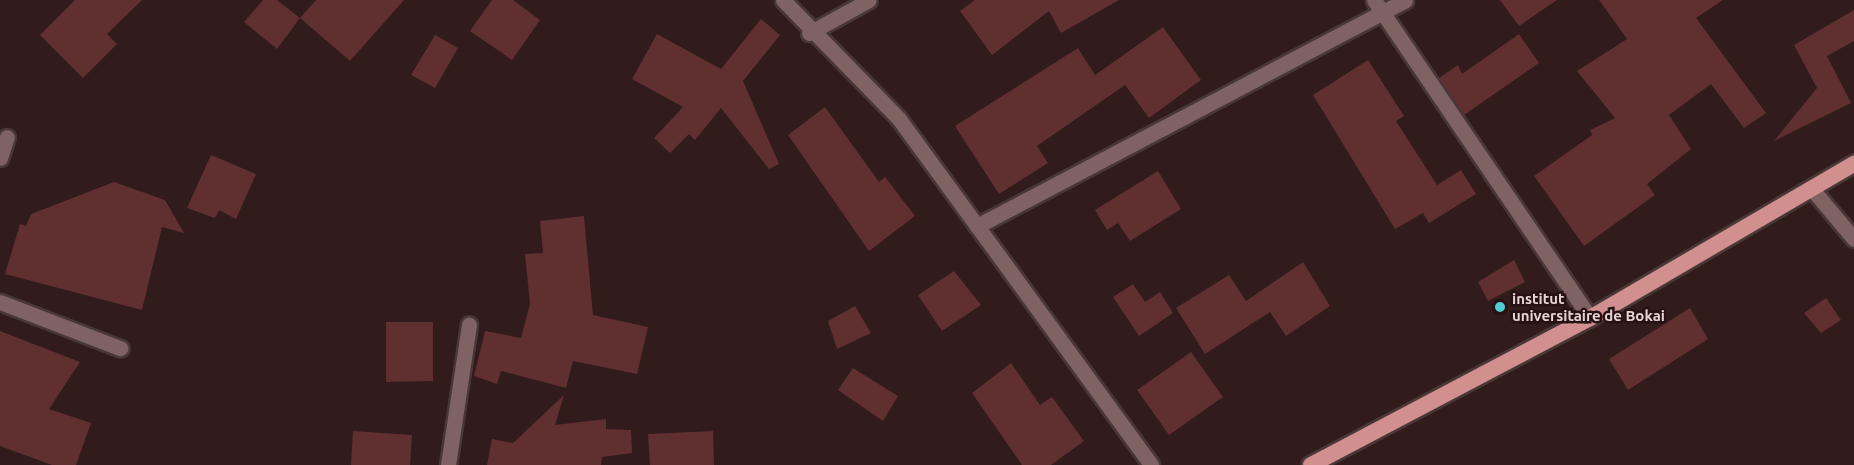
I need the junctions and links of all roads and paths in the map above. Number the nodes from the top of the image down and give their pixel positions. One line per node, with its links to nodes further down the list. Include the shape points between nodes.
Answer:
1 (783, 0): 6 (street)
2 (869, 0): 6 (street)
3 (1374, 0): 5 (street)
4 (1405, 0): 5 (street)
5 (1383, 13): 11 (street); 14 (street)
6 (809, 33): 11 (street, via 899,119)
7 (7, 137): 8 (street)
8 (0, 158)
9 (1854, 165): 10 (highway)
10 (1812, 189): 12 (street); 14 (highway)
11 (977, 226): 18 (street)
12 (1854, 239)
13 (0, 302): 16 (street)
14 (1590, 318): 19 (highway)
15 (469, 325): 17 (street)
16 (120, 348)
17 (448, 465)
18 (1151, 465)
19 (1311, 465)

